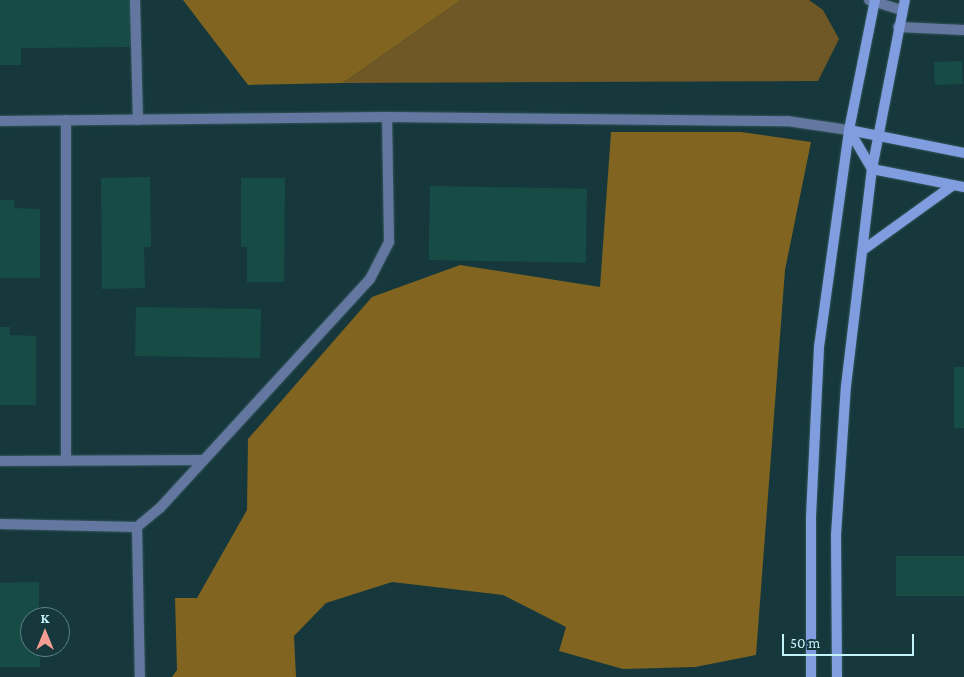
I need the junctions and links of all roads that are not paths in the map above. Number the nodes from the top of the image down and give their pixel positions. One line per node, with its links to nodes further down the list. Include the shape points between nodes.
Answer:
1 (135, 0): 9 (street)
2 (906, 0): 4 (street)
3 (873, 1): 4 (street); 11 (street)
4 (901, 10): 5 (street)
5 (898, 27): 6 (street); 12 (street)
6 (964, 30)
7 (387, 117): 9 (street); 11 (street, via 787,121); 19 (street, via 389,242 370,279)
8 (66, 120): 9 (street); 10 (street); 18 (street)
9 (138, 120)
10 (0, 121)
11 (849, 130): 12 (street); 14 (street); 24 (street, via 819,347 811,517)
12 (878, 134): 13 (street); 14 (street)
13 (964, 153)
14 (872, 169): 15 (street); 17 (street)
15 (952, 185): 16 (street); 17 (street)
16 (964, 187)
17 (863, 250): 25 (street, via 840,458)
18 (66, 460): 19 (street); 20 (street)
19 (202, 460): 22 (street)
20 (0, 461)
21 (0, 524): 22 (street)
22 (137, 527): 23 (street)
23 (140, 677)
24 (811, 677)
25 (837, 677)

